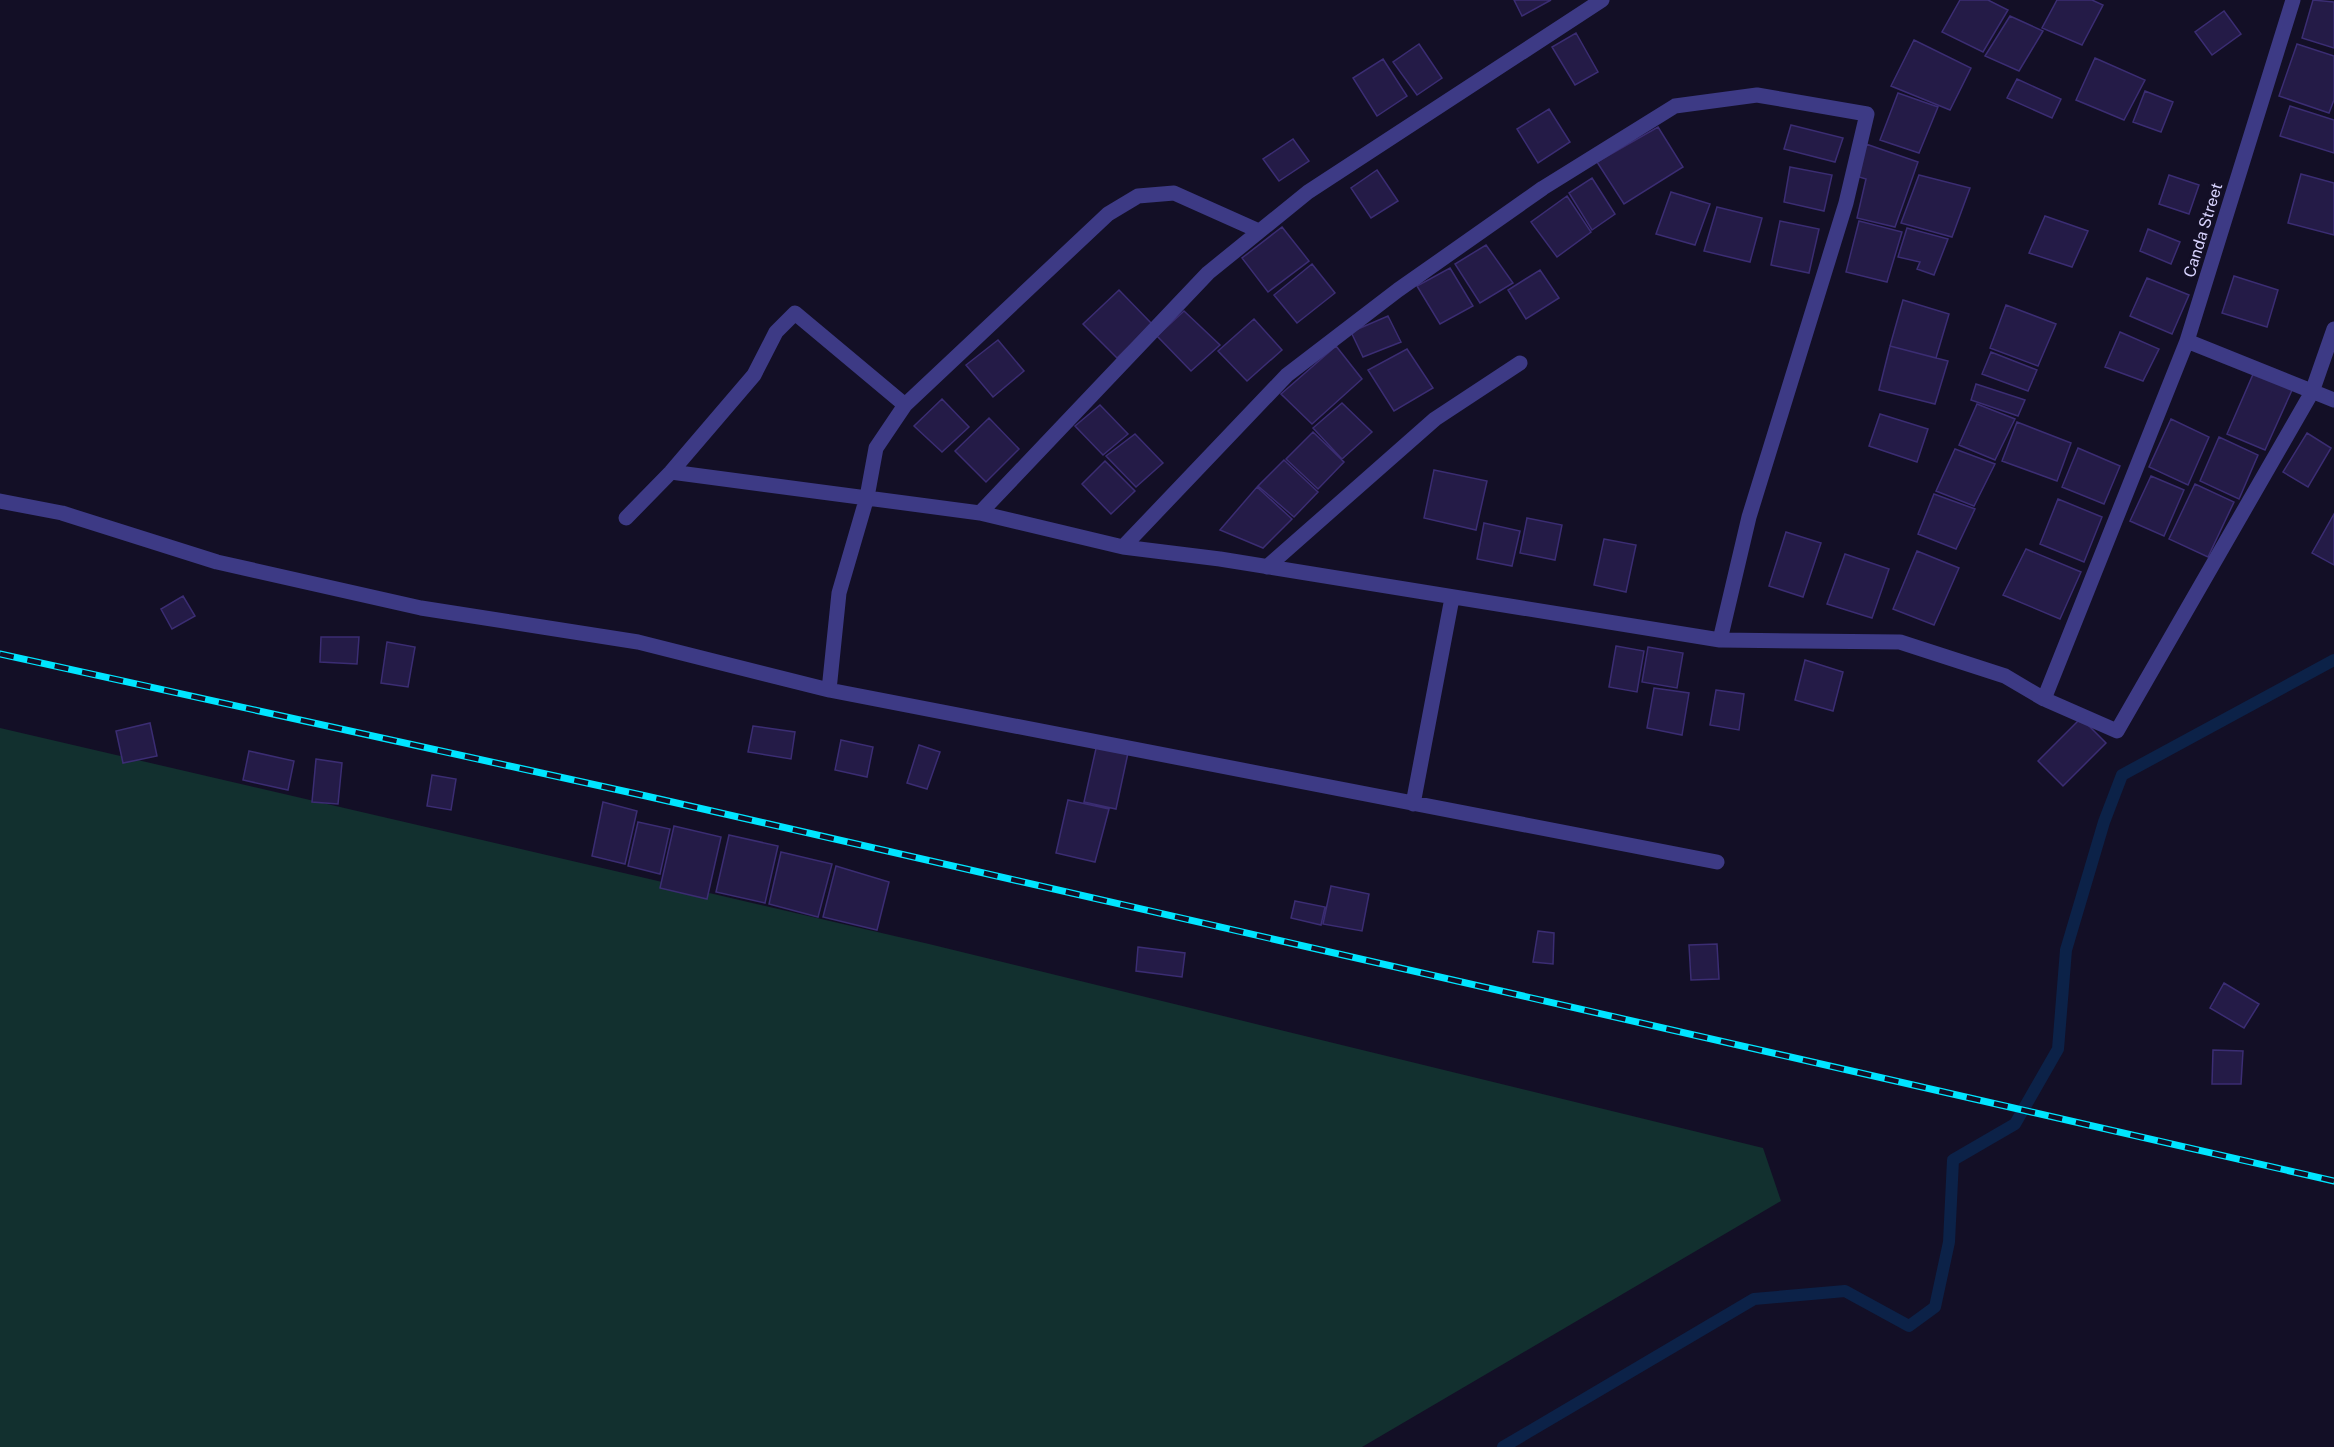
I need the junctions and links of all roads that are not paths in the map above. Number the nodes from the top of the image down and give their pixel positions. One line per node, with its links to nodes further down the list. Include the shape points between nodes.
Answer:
1 (1602, 0): 3 (street, via 1308,192)
2 (2293, 0): 5 (street, Canda Street)
3 (1259, 231): 9 (street, via 1174,193 1138,196 1108,214); 13 (street, via 1208,273)
4 (2334, 329): 7 (street)
5 (2187, 340): 7 (street); 20 (street, Canda Street)
6 (1520, 363): 16 (street, via 1435,419)
7 (2312, 392): 8 (street); 20 (street, via 2117,731)
8 (2334, 400)
9 (905, 405): 10 (street, via 795,313 776,332 754,375); 11 (street, via 876,448)
10 (671, 471): 11 (street); 14 (street)
11 (867, 497): 13 (street); 19 (street, via 838,593)
12 (0, 501): 19 (street, via 62,513 217,562 421,608 638,642)
13 (980, 513): 15 (street)
14 (626, 518)
15 (1123, 548): 16 (street); 18 (street, via 1287,375 1524,201 1675,106 1757,95 1867,114 1846,203 1749,517)
16 (1267, 567): 17 (street)
17 (1452, 598): 18 (street); 21 (street)
18 (1720, 640): 20 (street, via 1900,642 2005,676)
19 (829, 690): 21 (street)
20 (2044, 699)
21 (1413, 804): 22 (street)
22 (1717, 862)

